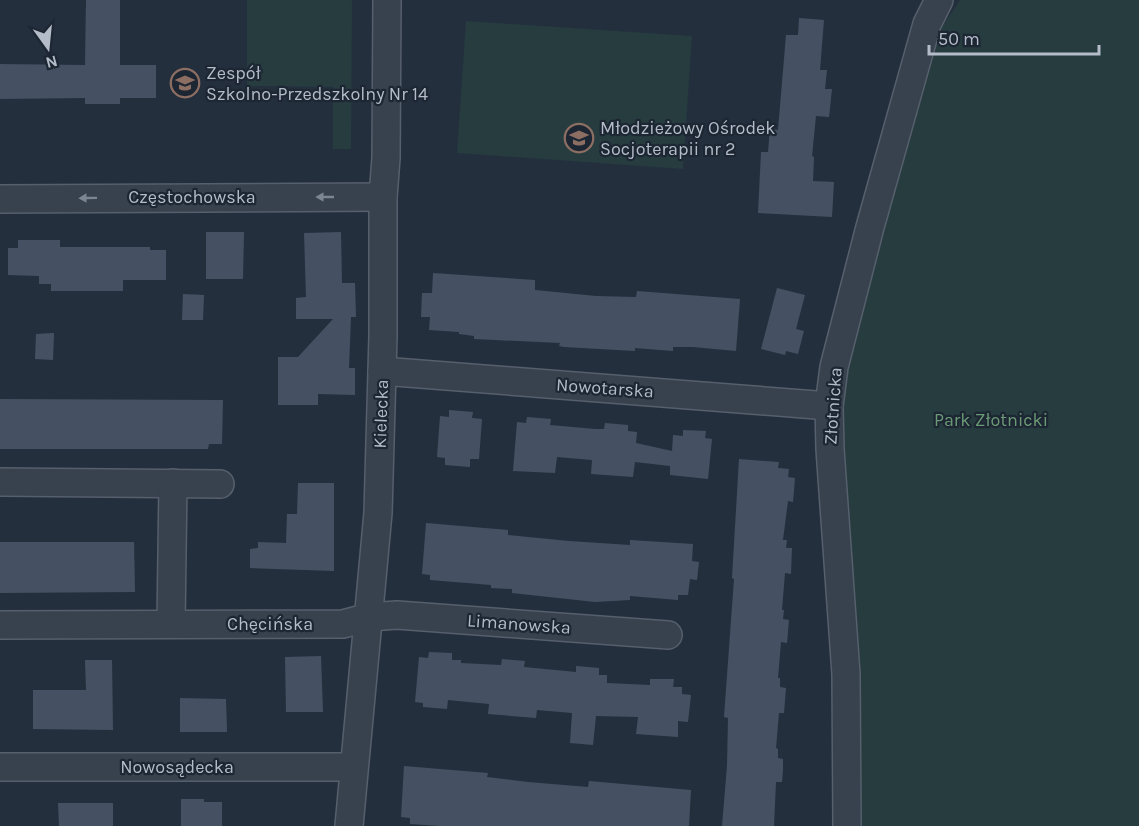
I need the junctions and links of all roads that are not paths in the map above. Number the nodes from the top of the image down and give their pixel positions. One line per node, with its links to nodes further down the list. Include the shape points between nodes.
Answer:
1 (387, 0): 3 (street, Kielecka)
2 (939, 0): 6 (street, Złotnicka, via 927,24 870,228 834,367)
3 (383, 197): 4 (street, Częstochowska, one-way to 4); 5 (street, Kielecka)
4 (0, 199)
5 (382, 371): 6 (street, Nowotarska); 10 (street, Kielecka)
6 (829, 406): 17 (street, Złotnicka, via 846,674)
7 (0, 482): 8 (street)
8 (173, 483): 9 (street); 11 (street)
9 (220, 484)
10 (369, 618): 11 (street, Chęcińska, via 343,624); 13 (street, Limanowska, via 397,615); 15 (street, Kielecka)
11 (171, 624): 12 (street, Chęcińska)
12 (0, 625)
13 (668, 635)
14 (0, 767): 15 (street, Nowosądecka)
15 (354, 767): 16 (street, Kielecka)
16 (349, 826)
17 (847, 826)

